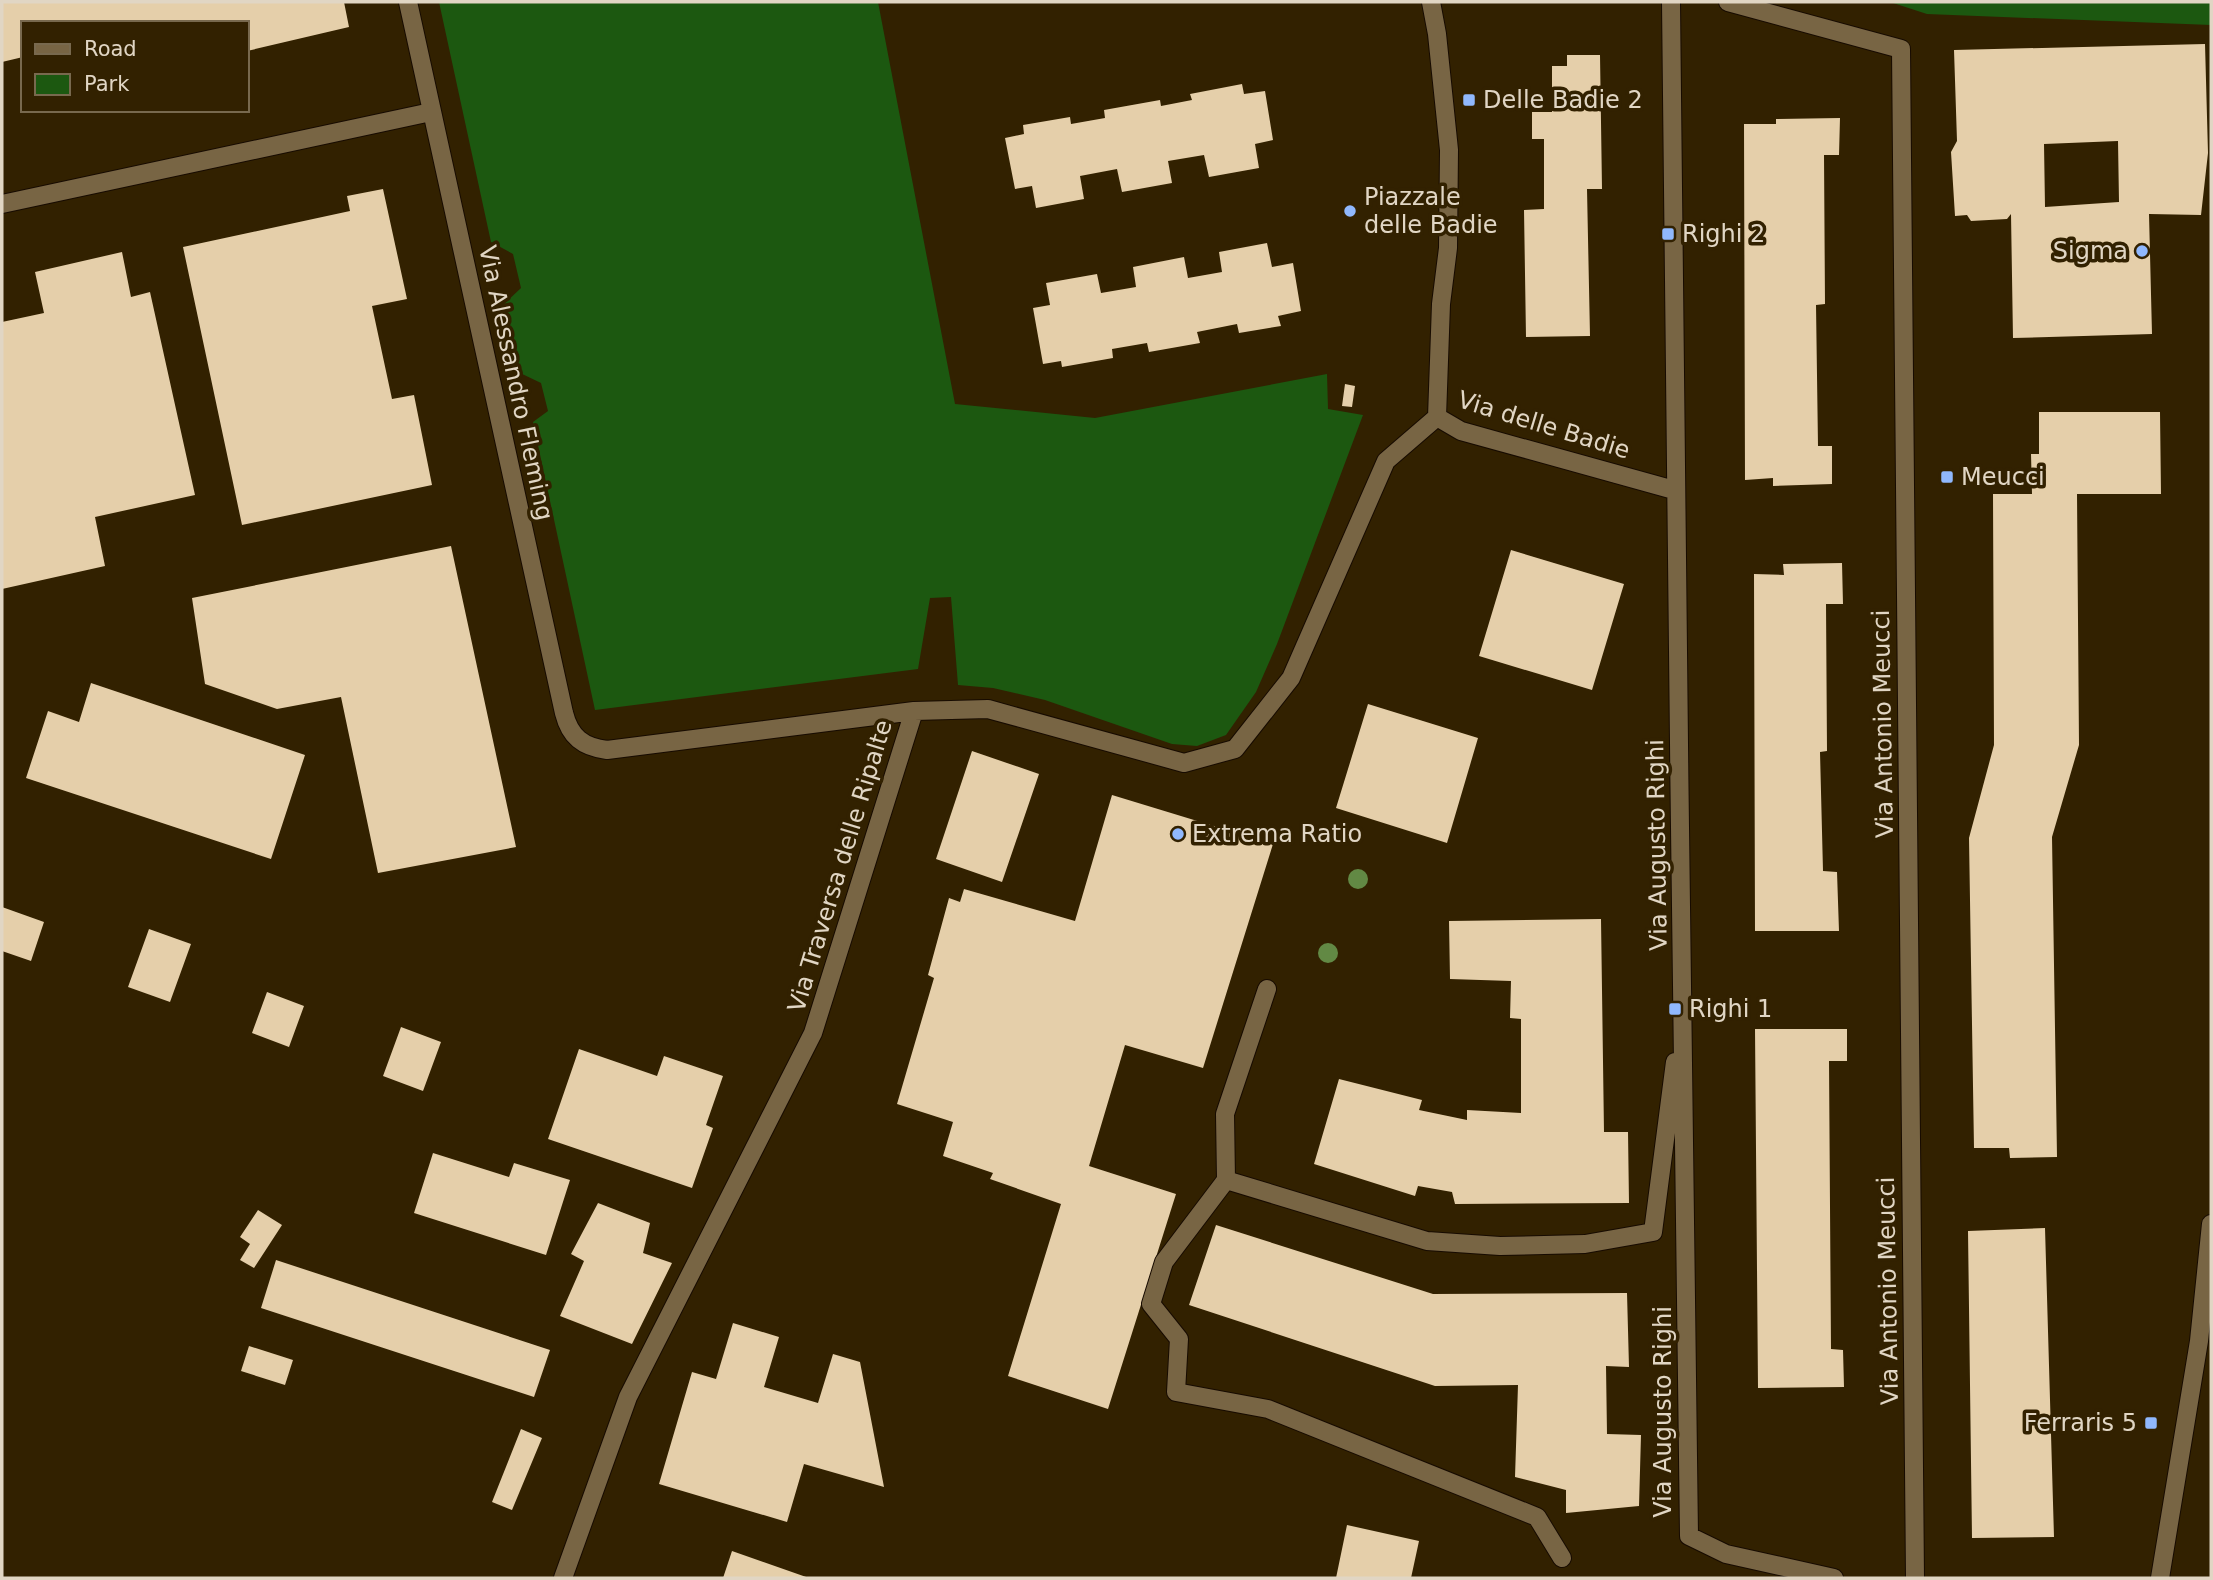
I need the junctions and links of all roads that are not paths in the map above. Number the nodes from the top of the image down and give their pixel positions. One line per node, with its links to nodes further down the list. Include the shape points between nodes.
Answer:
1 (408, 2): 5 (street, Via Alessandro Fleming)
2 (1431, 2): 7 (street, Via delle Badie, via 1449,150)
3 (1671, 2): 8 (street, Via Augusto Righi)
4 (1728, 2): 17 (street, Via Antonio Meucci, via 1901,49)
5 (431, 112): 6 (street); 9 (street, Via Alessandro Fleming, via 567,727 575,739 607,750)
6 (2, 204)
7 (1437, 417): 8 (street, Via delle Badie, via 1461,431); 9 (street, Via Traversa delle Ripalte, via 1386,461 1290,678 1235,749 1184,763 988,709)
8 (1674, 490): 11 (street, Via Augusto Righi)
9 (914, 711): 15 (street, Via Traversa delle Ripalte, via 813,1033 628,1397)
10 (1267, 989): 12 (street, via 1225,1114)
11 (1684, 996): 12 (street, via 1653,1232 1585,1244 1500,1246 1427,1241); 16 (street, Via Augusto Righi, via 1689,1536 1726,1554)
12 (1226, 1180): 14 (street, via 1164,1262 1150,1304 1179,1339 1176,1392 1268,1409 1537,1517)
13 (2211, 1224): 18 (street, via 2199,1341)
14 (1562, 1558)
15 (564, 1578)
16 (1834, 1578)
17 (1916, 1578)
18 (2160, 1578)

